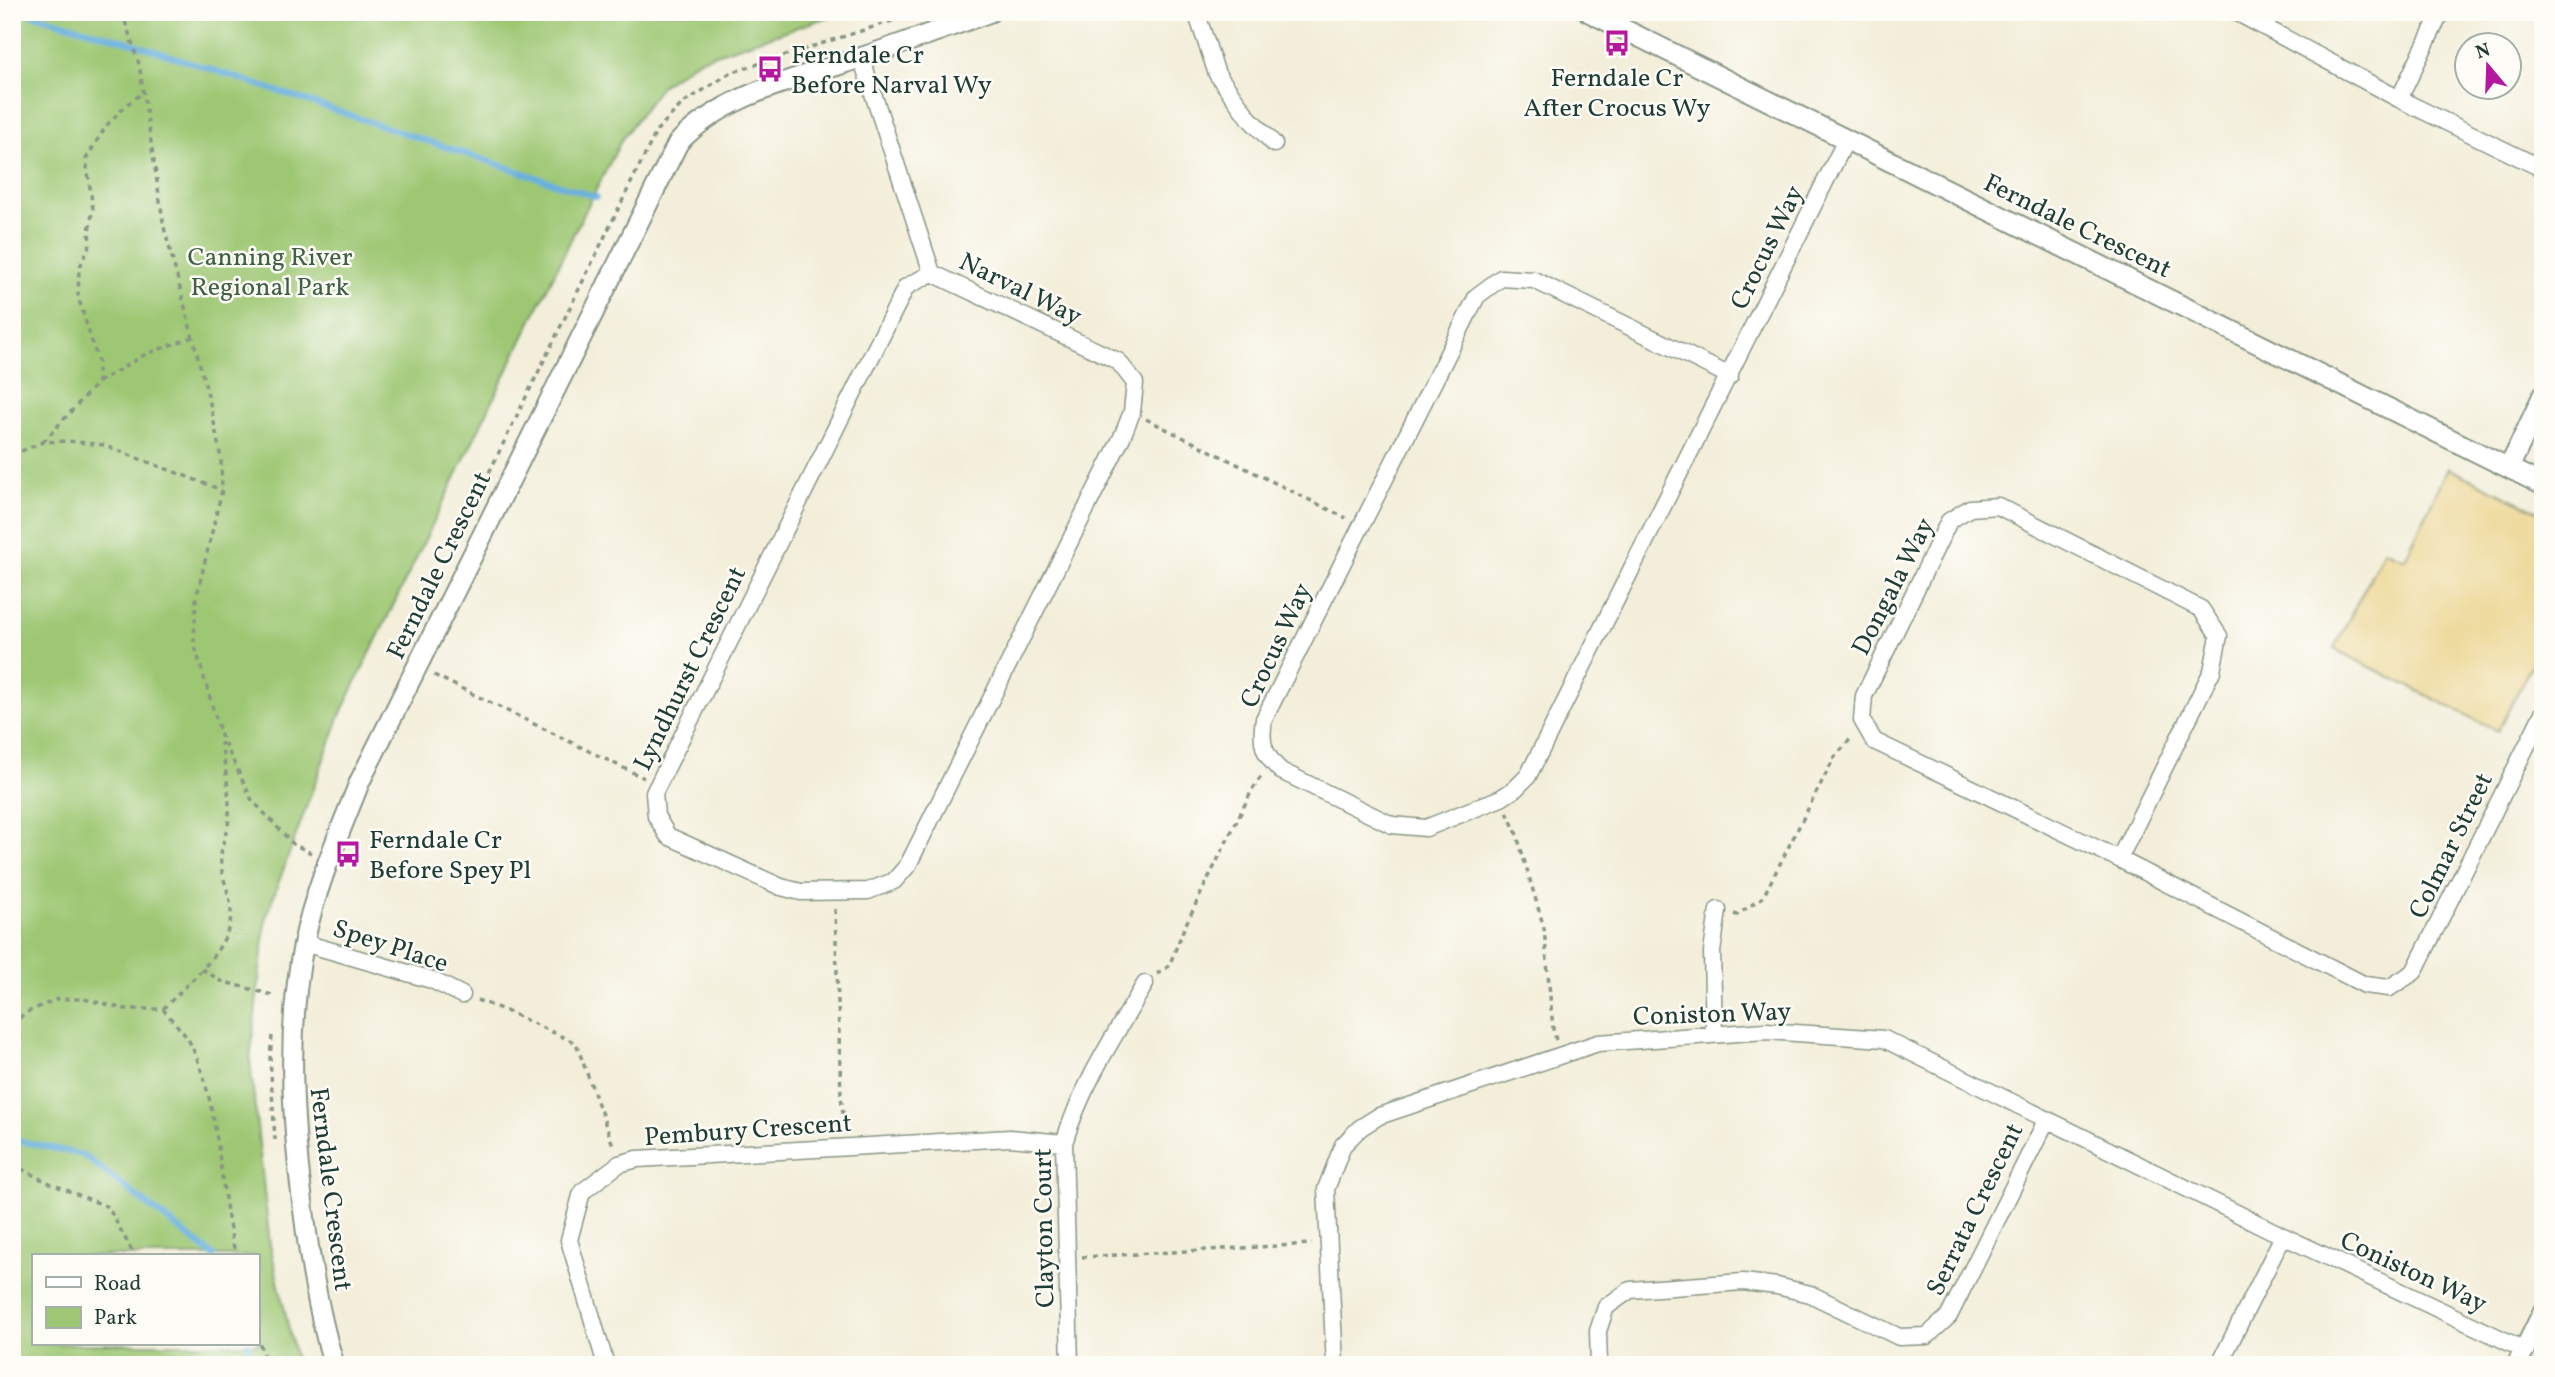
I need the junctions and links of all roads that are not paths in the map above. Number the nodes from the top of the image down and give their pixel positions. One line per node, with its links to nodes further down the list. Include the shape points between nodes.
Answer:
1 (990, 12): 6 (street, Ferndale Crescent)
2 (1196, 12): 9 (street, via 1217,74 1248,117)
3 (1590, 12): 8 (street, Ferndale Crescent)
4 (2236, 12): 7 (street)
5 (2441, 12): 7 (street)
6 (861, 57): 11 (street, Narval Way); 20 (street, Ferndale Crescent, via 726,106 693,127 678,143 360,781 329,859)
7 (2399, 99): 10 (street)
8 (1846, 140): 12 (street, Crocus Way); 15 (street, Ferndale Crescent)
9 (1275, 144)
10 (2543, 169)
11 (932, 273): 13 (street, Narval Way, via 1118,361); 13 (street, Lyndhurst Crescent, via 906,287 654,793 656,816 668,836 801,892 868,891 894,881 908,865 1132,412)
12 (1730, 376): 12 (street, Crocus Way, via 1534,280 1501,278 1477,296 1264,719 1260,740 1271,761 1281,771 1392,825 1426,828 1515,789 1528,776)
13 (1135, 383)
14 (2543, 395): 15 (street)
15 (2508, 468): 16 (street, Ferndale Crescent)
16 (2543, 485)
17 (2543, 713): 18 (street, Colmar Street, via 2414,972 2389,988 2365,985)
18 (2119, 859): 18 (street, Dongala Way, via 1874,741 1862,720 1864,696 1949,521 1970,508 1998,506 2201,608 2219,636 2212,671)
19 (1718, 910): 23 (street, via 1712,951)
20 (304, 943): 22 (street, Spey Place, via 432,980); 29 (street, Ferndale Crescent, via 294,1017 292,1113 314,1281)
21 (1144, 984): 25 (street, Clayton Court, via 1103,1054)
22 (462, 995)
23 (1714, 1034): 24 (street, Coniston Way, via 1766,1031 1884,1039); 32 (street, Coniston Way, via 1598,1043 1379,1116 1360,1128 1343,1145 1326,1189)
24 (2047, 1119): 26 (street, Coniston Way); 33 (street, Serrata Crescent, via 1949,1316 1927,1336 1899,1337 1810,1294 1777,1286 1743,1282 1630,1290 1606,1307 1598,1331)
25 (1064, 1143): 30 (street, Pembury Crescent, via 1010,1138 637,1159 619,1164 582,1192 569,1240); 31 (street, Clayton Court)
26 (2283, 1236): 28 (street, Coniston Way); 34 (street)
27 (2543, 1312): 28 (street)
28 (2521, 1358)
29 (334, 1365)
30 (606, 1365)
31 (1070, 1365)
32 (1335, 1365)
33 (1599, 1365)
34 (2219, 1365)

